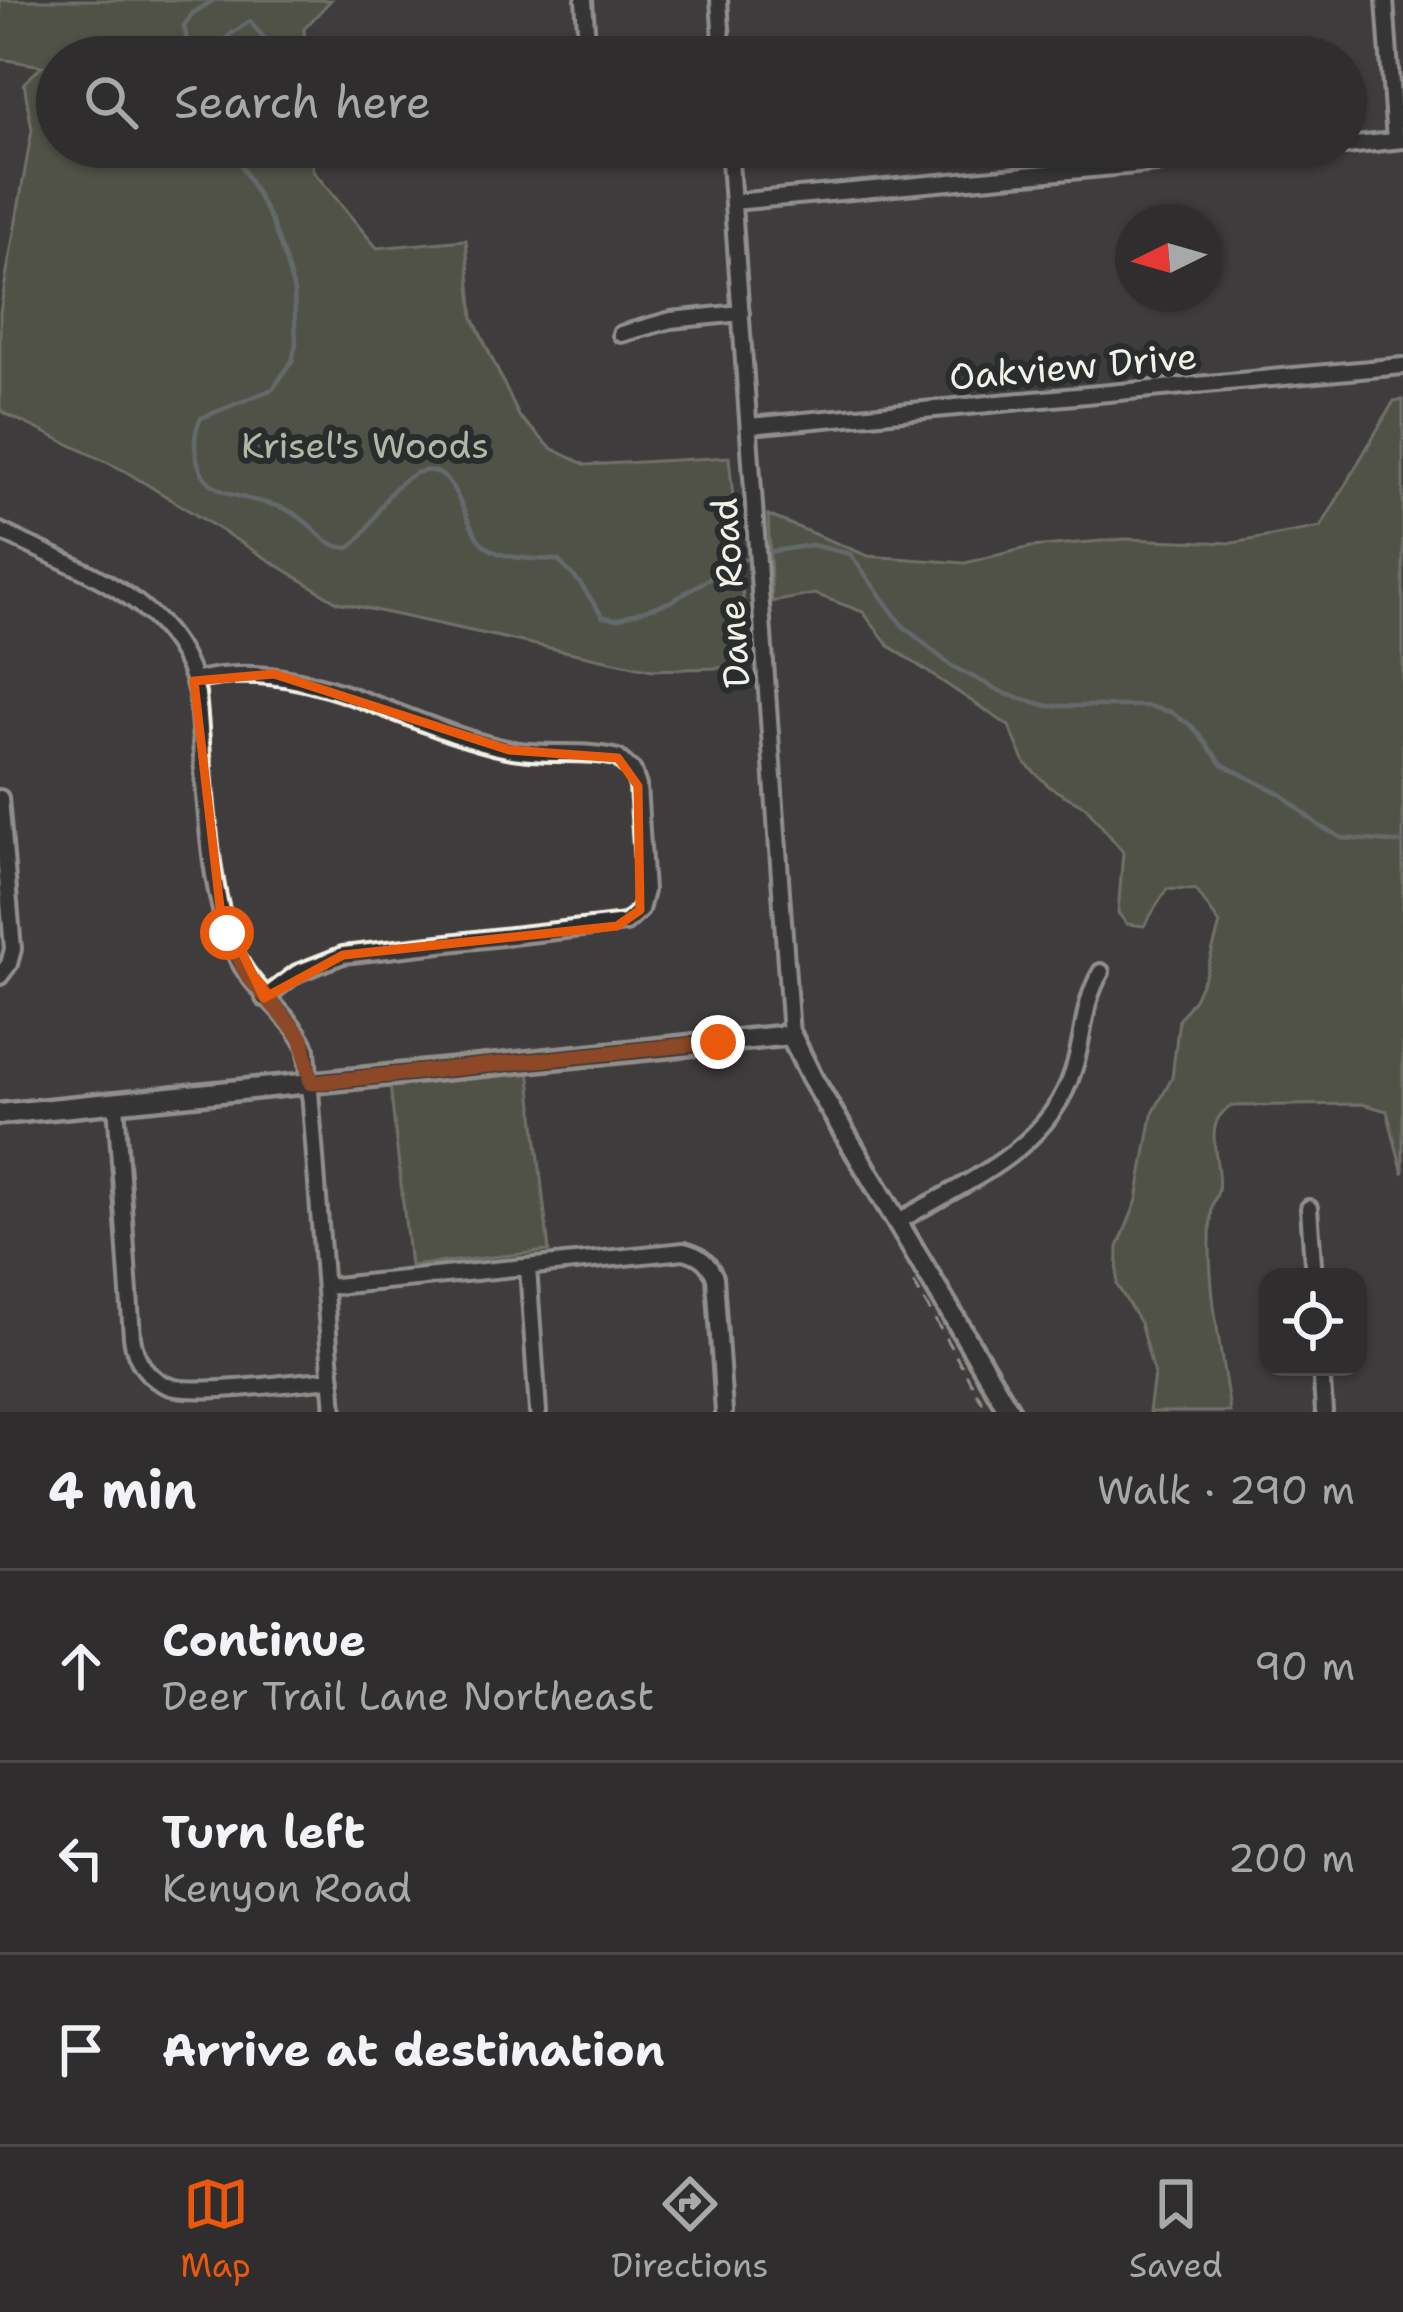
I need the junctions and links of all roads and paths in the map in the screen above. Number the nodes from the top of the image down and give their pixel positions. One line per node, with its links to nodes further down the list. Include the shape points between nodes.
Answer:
1 (584, 0): 4 (street)
2 (719, 0): 5 (street)
3 (1385, 0): 6 (street)
4 (587, 36)
5 (722, 36)
6 (1399, 141): 7 (street)
7 (1367, 144)
8 (731, 168): 10 (street, Dane Road)
9 (1102, 168): 10 (street)
10 (733, 202): 11 (street, Dane Road)
11 (741, 313): 12 (street); 14 (street, Dane Road)
12 (621, 334)
13 (1403, 366): 14 (street, Oakview Drive)
14 (748, 426): 21 (street, Dane Road)
15 (0, 531): 16 (street, via 142,604 169,630)
16 (194, 681): 20 (street, via 220,907); 20 (street, via 248,673 300,680 509,750 618,758 635,776 645,891 626,923 343,955 297,973)
17 (0, 797): 19 (street, via 13,949)
18 (1101, 972): 26 (street, via 1083,1011 1067,1089 1042,1127 1009,1157)
19 (0, 976)
20 (264, 998): 22 (street, via 302,1038)
21 (791, 1035): 22 (main road); 26 (main road)
22 (311, 1083): 23 (main road); 29 (street)
23 (116, 1103): 24 (main road); 31 (street, via 139,1361 160,1382 186,1389)
24 (0, 1114)
25 (1309, 1208): 28 (street)
26 (899, 1221): 35 (main road)
27 (528, 1267): 29 (street); 33 (street); 34 (street, via 684,1251 704,1260 716,1283)
28 (1313, 1268)
29 (325, 1287): 31 (street)
30 (1322, 1376): 36 (street)
31 (332, 1379): 32 (street)
32 (334, 1412)
33 (538, 1412)
34 (724, 1412)
35 (1010, 1412)
36 (1324, 1412)

